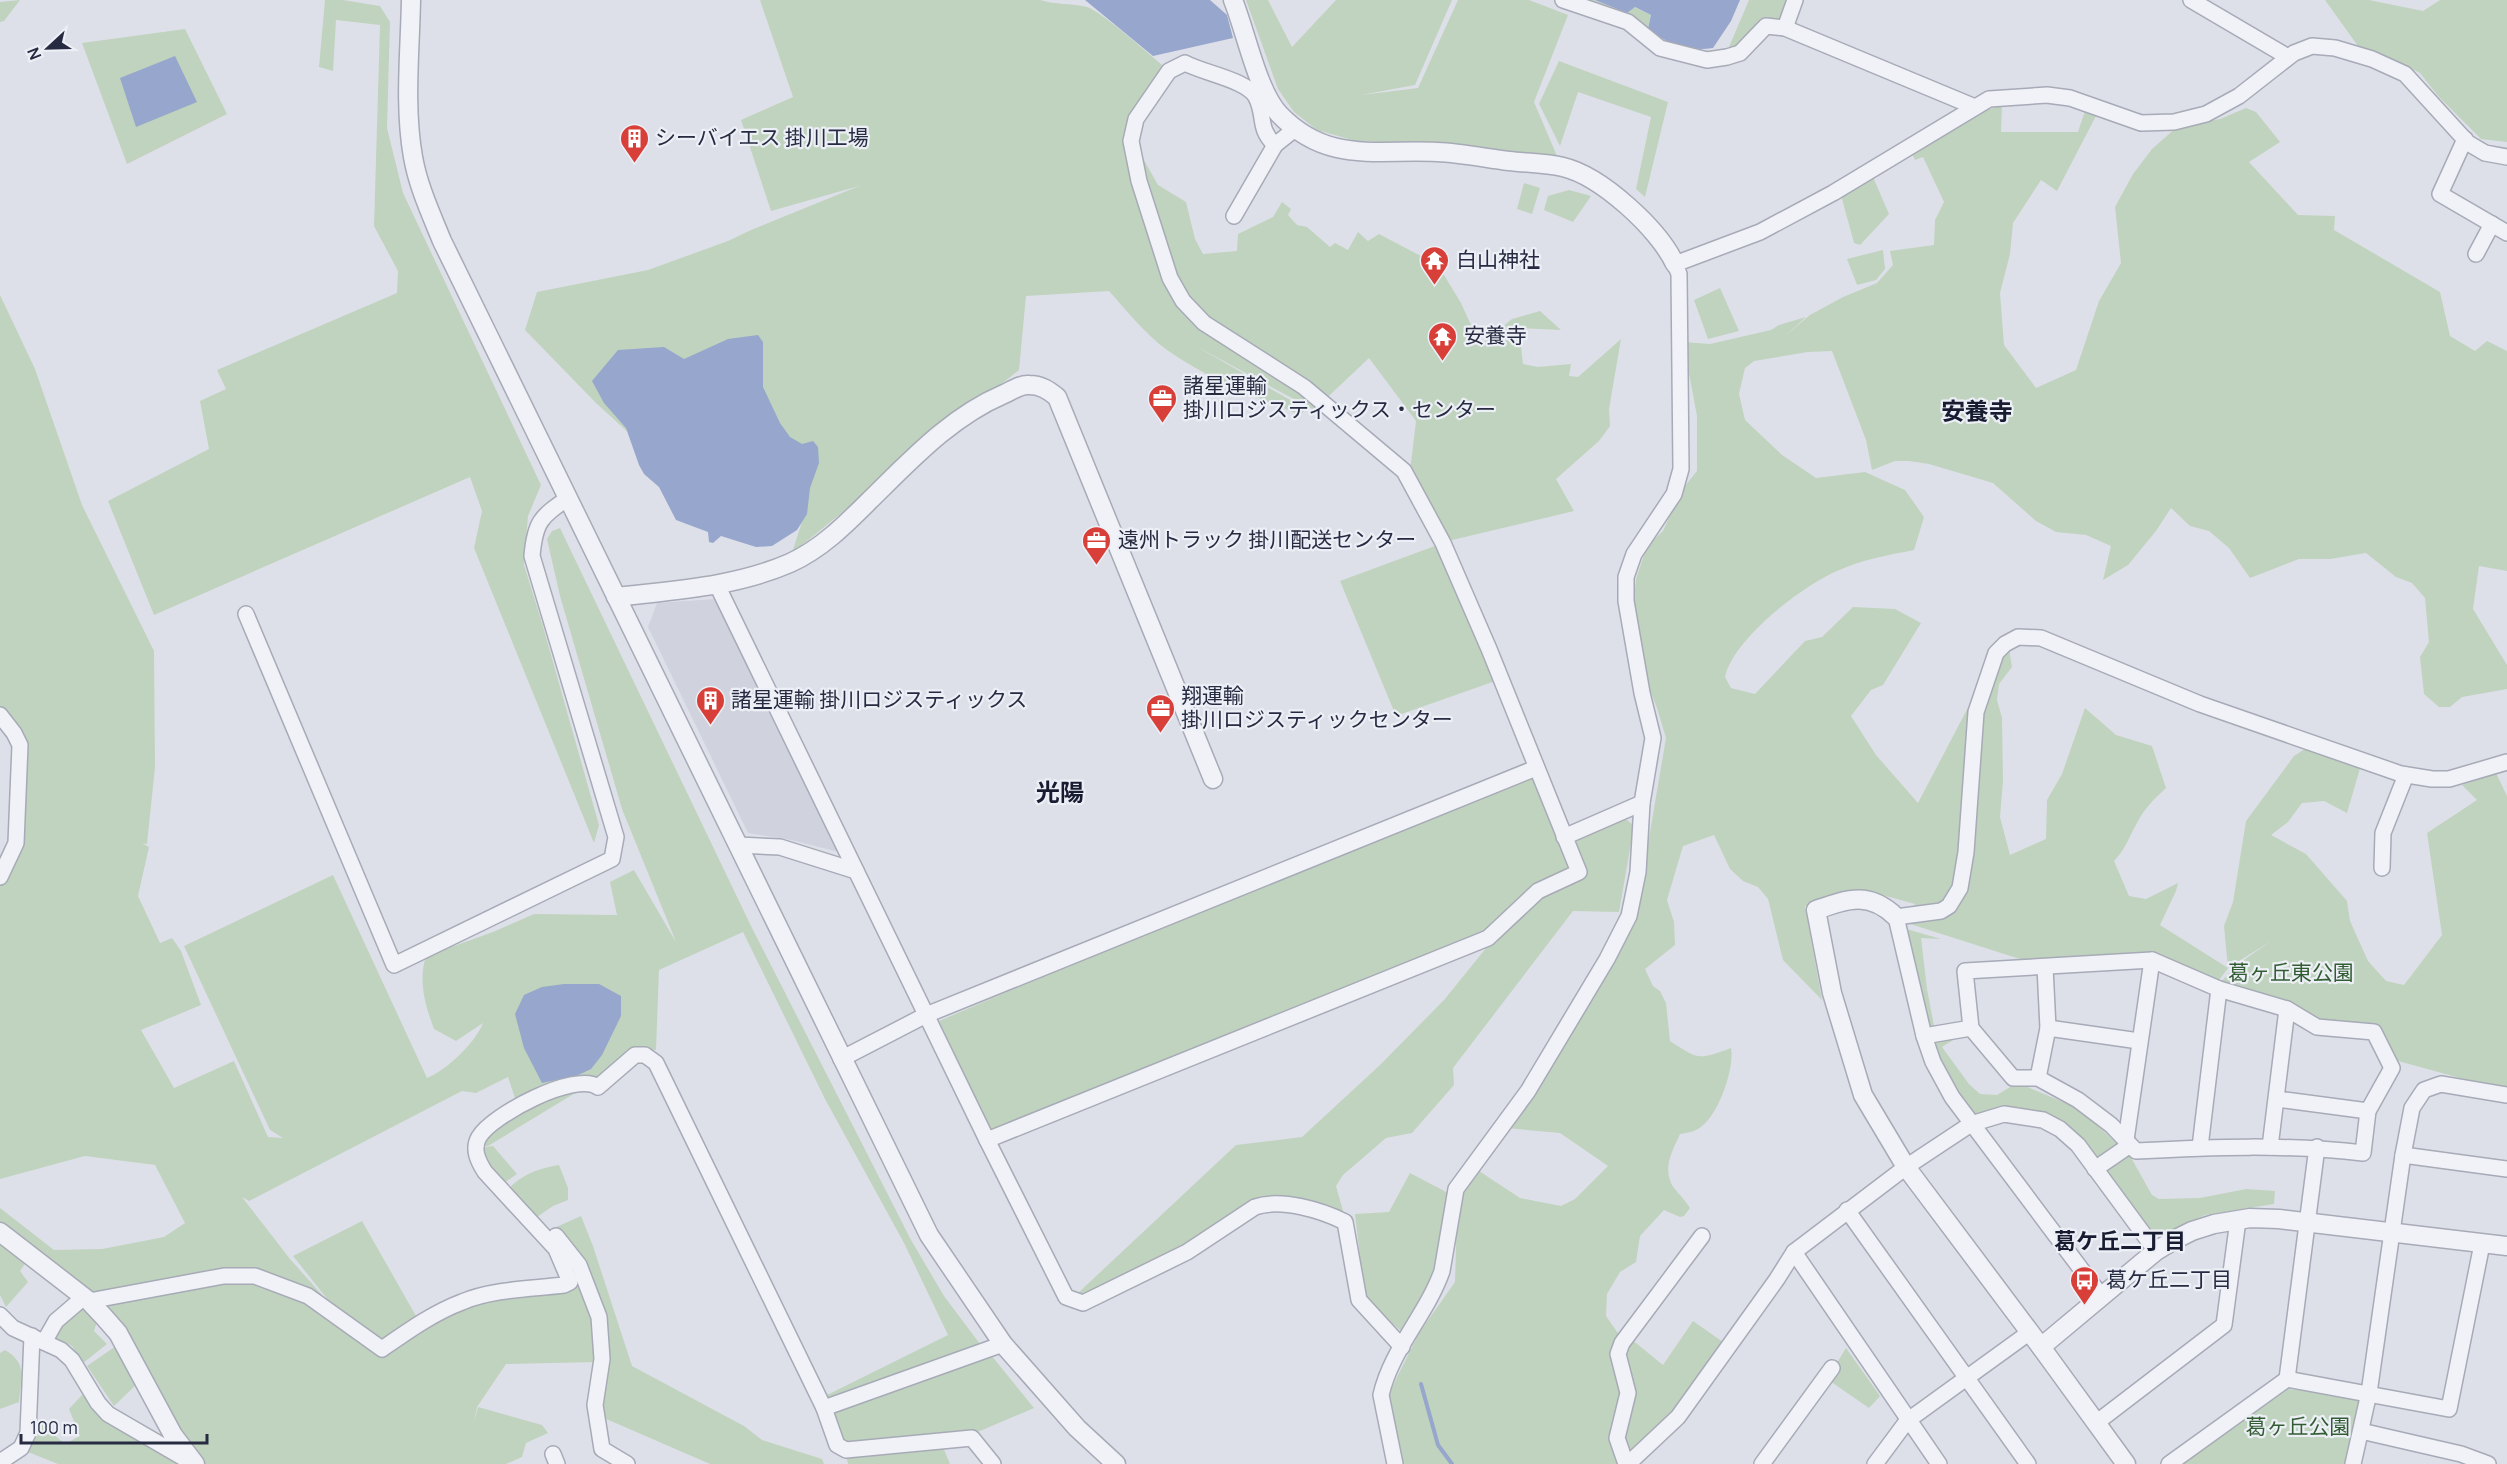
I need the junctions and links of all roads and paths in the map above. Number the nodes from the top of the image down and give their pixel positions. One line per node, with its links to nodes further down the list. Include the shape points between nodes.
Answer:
1 (411, 0): 18 (street, via 409,131 425,199)
2 (1233, 0): 9 (street, via 1266,93)
3 (1563, 0): 6 (street, via 1628,22 1660,48 1707,60 1740,53 1766,26)
4 (1795, 0): 6 (street)
5 (2191, 0): 7 (street)
6 (1785, 28): 8 (street)
7 (2288, 57): 8 (street, via 2239,96 2206,114 2174,122 2141,123 2070,98 2047,95 1989,99); 10 (street, via 2312,46 2335,48 2405,74)
8 (1975, 107): 17 (street, via 1760,232)
9 (1295, 129): 11 (street); 17 (street, via 1308,139 1334,148 1437,152 1565,168 1626,205 1655,232)
10 (2465, 139): 12 (street, via 2485,153); 14 (street, via 2440,194)
11 (1275, 145): 13 (street); 24 (street, via 1265,136 1256,96 1247,87 1185,63 1169,72 1136,119 1131,141 1139,181 1170,278 1183,302 1204,323 1304,387 1404,471 1443,543)
12 (2507, 157)
13 (1234, 216)
14 (2492, 224): 15 (street); 16 (street)
15 (2507, 232)
16 (2476, 254)
17 (1675, 264): 27 (street, via 1679,274 1681,469 1674,494 1634,554 1626,577 1626,602 1653,738)
18 (568, 498): 20 (street); 21 (street, via 543,515 534,535 532,556 616,837 612,859 394,965)
19 (717, 585): 20 (street); 26 (street, via 790,563 816,548 963,416 1026,384 1044,387 1057,397); 31 (street)
20 (616, 597): 29 (street)
21 (246, 614)
22 (0, 715): 32 (street, via 20,745 16,843)
23 (2507, 762): 25 (street, via 2450,780)
24 (1536, 768): 28 (street); 38 (street)
25 (2406, 775): 30 (street, via 2383,833); 33 (street, via 2200,704 2041,638 2018,637 1996,653 1976,712 1960,888 1941,911)
26 (1213, 779)
27 (1642, 803): 28 (street); 75 (street, via 1638,872 1627,922 1528,1091 1456,1189 1438,1283)
28 (1564, 837): 49 (street, via 1579,872 1538,891 1488,938)
29 (738, 845): 31 (street, via 780,847); 43 (street)
30 (2382, 868)
31 (856, 871): 38 (street)
32 (0, 877)
33 (1896, 917): 41 (street); 55 (street, via 1873,900 1860,899 1816,910 1832,993 1863,1095)
34 (2152, 960): 35 (street); 36 (street); 42 (street)
35 (2045, 967): 39 (street, via 1965,971); 40 (street)
36 (2220, 989): 37 (street); 51 (street)
37 (2287, 1009): 46 (street); 47 (street, via 2317,1027 2374,1032 2392,1068)
38 (926, 1016): 43 (street); 49 (street)
39 (1971, 1028): 41 (street); 44 (street, via 2013,1078)
40 (2048, 1029): 42 (street); 44 (street)
41 (1924, 1036): 48 (street, via 1933,1062)
42 (2139, 1041): 50 (street)
43 (841, 1059): 74 (street, via 928,1235)
44 (2038, 1078): 50 (street, via 2078,1100)
45 (2507, 1095): 54 (street, via 2440,1084 2424,1090 2412,1108)
46 (2277, 1099): 47 (street); 52 (street)
47 (2368, 1111): 53 (street, via 2362,1153)
48 (1971, 1124): 55 (street); 57 (street, via 2004,1114 2043,1120 2078,1145); 69 (street)
49 (987, 1140): 75 (street, via 1066,1297 1083,1303 1187,1252 1255,1206 1267,1203 1310,1209 1345,1222 1359,1300)
50 (2128, 1143): 51 (street, via 2136,1151); 57 (street)
51 (2200, 1147): 52 (street)
52 (2270, 1147): 53 (street)
53 (2317, 1147): 61 (street)
54 (2403, 1155): 56 (street); 63 (street)
55 (1906, 1167): 59 (street); 73 (street)
56 (2507, 1168)
57 (2095, 1169): 67 (street)
58 (522, 1209): 70 (street, via 556,1249 570,1282 464,1300 433,1315 382,1349 308,1296 255,1276 224,1276); 80 (street, via 477,1161 480,1135 521,1104 571,1085 598,1087 636,1056 645,1055 656,1063); 87 (street, via 562,1242 588,1285 598,1317 603,1359 595,1405 602,1449)
59 (1848, 1210): 68 (street); 77 (street)
60 (2238, 1220): 61 (street); 67 (street, via 2192,1231); 82 (street, via 2224,1325)
61 (2307, 1221): 63 (street); 78 (street)
62 (0, 1232): 70 (street)
63 (2393, 1232): 65 (street); 79 (street)
64 (1702, 1236): 85 (street, via 1622,1343 1618,1354 1628,1392 1617,1438)
65 (2482, 1244): 66 (street); 79 (street, via 2449,1409)
66 (2507, 1246)
67 (2156, 1251): 69 (street)
68 (1794, 1252): 81 (street); 85 (street, via 1678,1417)
69 (2102, 1297): 73 (street)
70 (87, 1299): 72 (street); 86 (street, via 118,1333 173,1435)
71 (0, 1315): 72 (street, via 13,1328)
72 (38, 1339): 84 (street, via 27,1433 21,1448); 86 (street, via 72,1360 108,1414)
73 (2036, 1340): 77 (street); 82 (street)
74 (1003, 1344): 80 (street); 89 (street, via 1062,1412)
75 (1402, 1347): 90 (street, via 1381,1395)
76 (1832, 1368): 91 (street)
77 (1967, 1378): 81 (street); 94 (street)
78 (2287, 1379): 79 (street); 96 (street)
79 (2369, 1394): 83 (street)
80 (824, 1408): 88 (street, via 837,1445 846,1450 972,1438)
81 (1907, 1421): 92 (street); 93 (street)
82 (2096, 1423): 95 (street)
83 (2361, 1431): 97 (street); 98 (street)
84 (0, 1462)
85 (1630, 1463)
86 (194, 1464)
87 (627, 1464)
88 (993, 1464)
89 (1116, 1464)
90 (1395, 1464)
91 (1762, 1464)
92 (1875, 1464)
93 (1939, 1464)
94 (2028, 1464)
95 (2126, 1464)
96 (2169, 1464)
97 (2353, 1464)
98 (2488, 1464)

